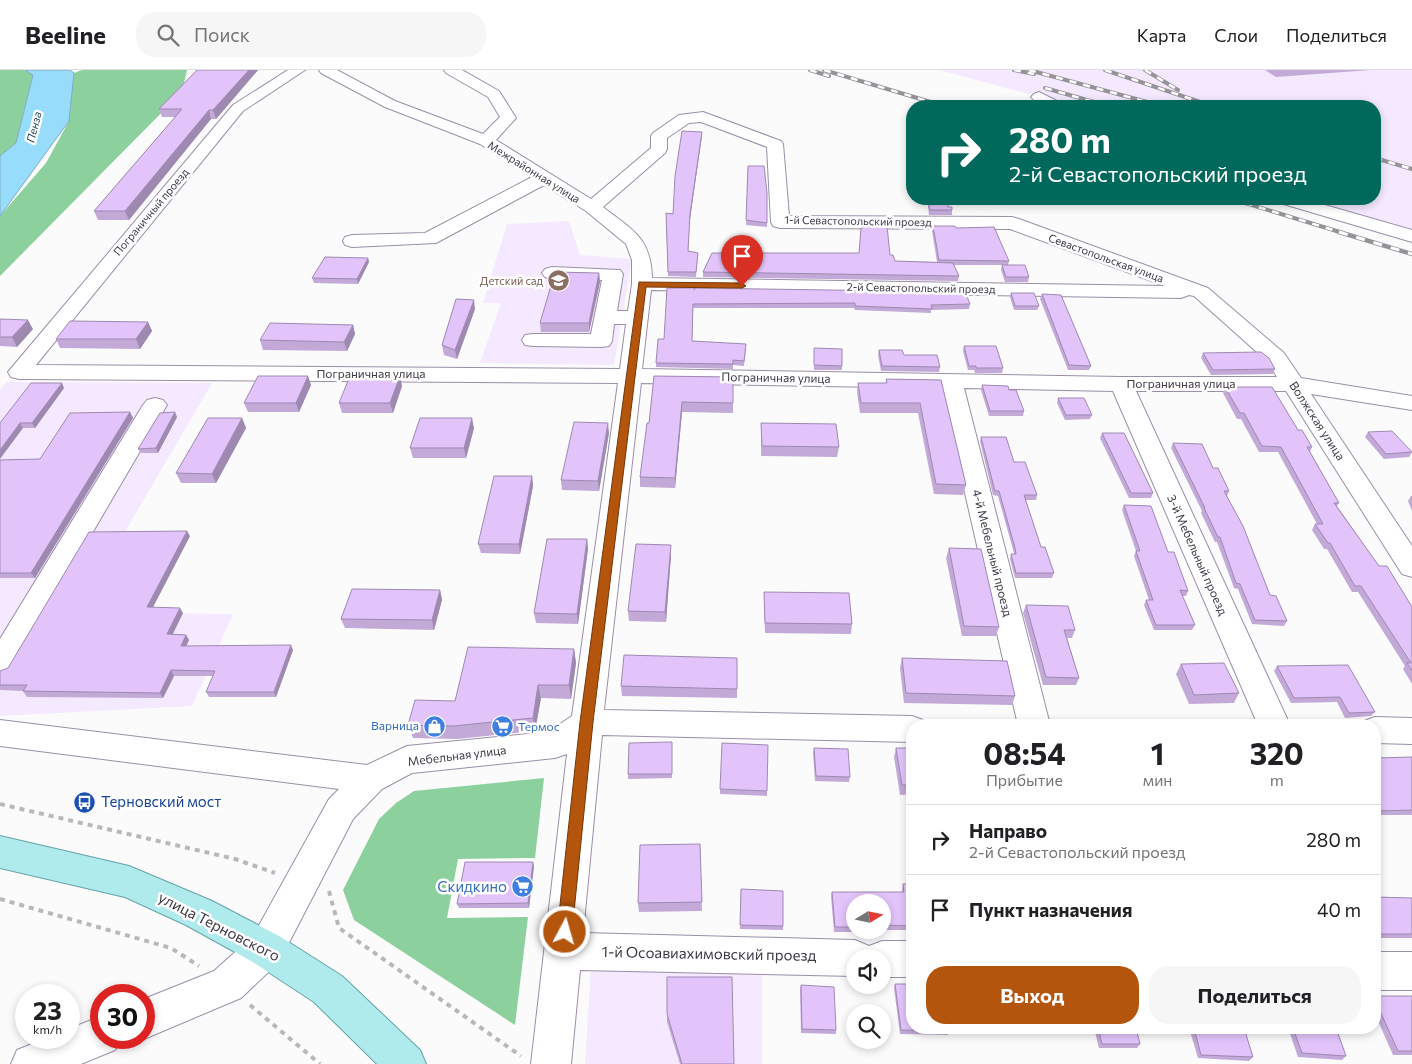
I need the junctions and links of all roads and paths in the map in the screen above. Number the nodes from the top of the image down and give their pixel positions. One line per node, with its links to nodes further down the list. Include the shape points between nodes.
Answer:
1 (298, 70): 19 (street, Пограничный проезд, via 238,108)
2 (326, 70): 6 (street, Межрайонная улица, via 390,104)
3 (450, 70): 6 (street, via 494,94 508,118)
4 (1039, 97): 5 (street)
5 (1045, 100)
6 (486, 141): 7 (street, Межрайонная улица)
7 (543, 178): 9 (street, Межрайонная улица); 12 (street, via 429,239)
8 (1306, 205): 11 (street)
9 (592, 207): 10 (street, 1-й Севастопольский проезд, via 659,149 659,136 685,118 703,117 775,144 780,222); 13 (street, Межрайонная улица, via 634,241)
10 (1012, 223): 15 (street, Севастопольская улица)
11 (1412, 236)
12 (352, 241)
13 (642, 272): 15 (street, 2-й Севастопольский проезд); 17 (street)
14 (552, 273): 16 (street, via 613,274)
15 (1200, 292): 23 (street, Волжская улица, via 1276,358)
16 (605, 318): 17 (street); 18 (street, via 601,341)
17 (638, 318): 20 (street)
18 (533, 340)
19 (19, 372): 20 (street, Пограничная улица)
20 (630, 376): 21 (street, Пограничная улица); 32 (street)
21 (951, 382): 22 (street, Пограничная улица); 30 (street, 4-й Мебельный проезд)
22 (1121, 384): 23 (street, Пограничная улица); 31 (street, 3-й Мебельный проезд)
23 (1293, 384): 24 (street, Пограничная улица); 26 (street, Волжская улица)
24 (1412, 403)
25 (155, 405): 29 (street)
26 (1386, 528): 27 (street); 28 (street, Волжская улица)
27 (1412, 531)
28 (1412, 568)
29 (0, 664)
30 (1033, 719)
31 (1271, 719)
32 (587, 722): 33 (street); 37 (street, Мебельная улица, via 555,745 407,760); 44 (street)
33 (906, 729)
34 (1381, 730): 35 (street)
35 (1412, 731)
36 (0, 733): 37 (street)
37 (370, 779): 43 (street, Мебельная улица, via 341,808)
38 (0, 804): 40 (path, via 235,859)
39 (0, 852): 43 (main road, улица Терновского, via 129,882)
40 (283, 876)
41 (333, 883): 53 (path, via 328,891 339,928)
42 (0, 899): 50 (path, via 171,948)
43 (266, 949): 50 (street, Мебельная улица); 56 (main road, улица Терновского, via 328,989)
44 (563, 951): 45 (street, 1-й Осоавиахимовский проезд); 53 (street)
45 (846, 958)
46 (891, 959): 47 (street)
47 (906, 959)
48 (1381, 970): 49 (street)
49 (1412, 972)
50 (227, 986): 51 (street); 55 (path)
51 (155, 1015)
52 (90, 1040): 54 (street)
53 (539, 1062)
54 (31, 1064)
55 (320, 1064)
56 (406, 1064)

